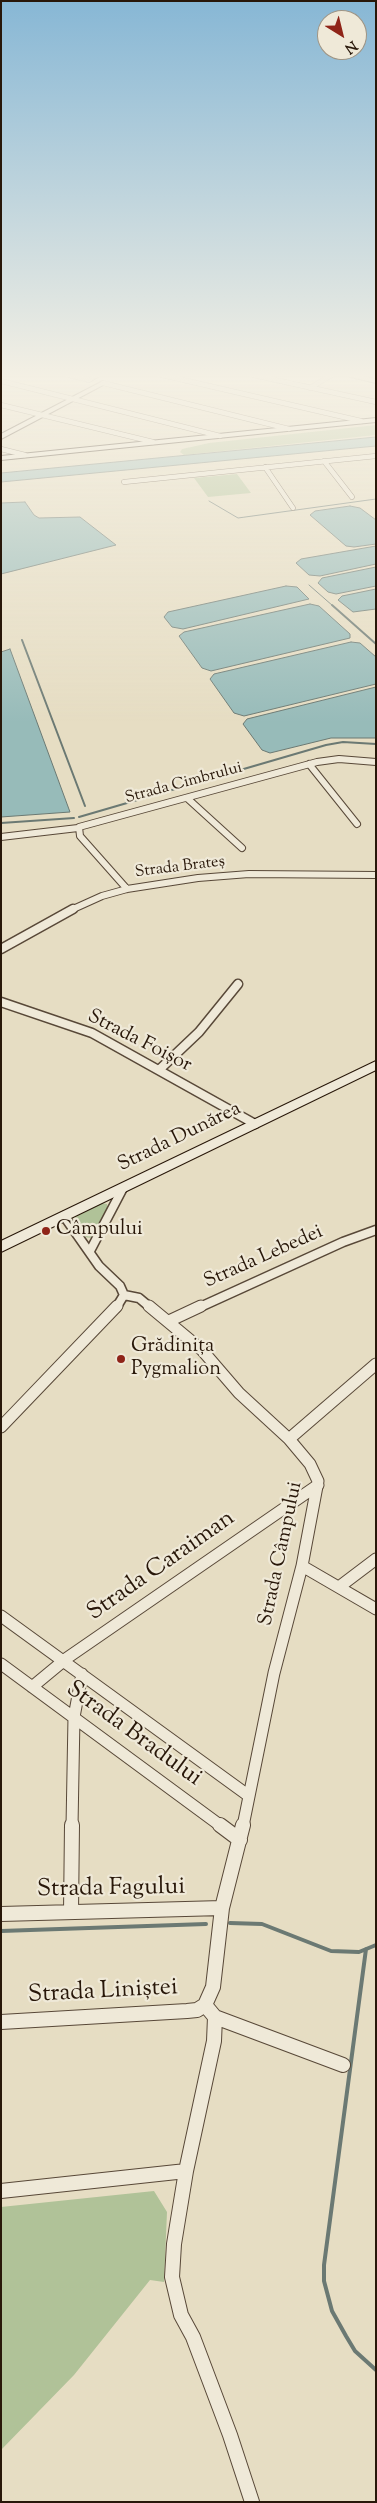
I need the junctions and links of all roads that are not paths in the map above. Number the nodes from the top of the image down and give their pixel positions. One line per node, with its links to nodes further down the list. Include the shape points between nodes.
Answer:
1 (280, 490): 4 (street)
2 (346, 490): 3 (street)
3 (352, 497)
4 (293, 508)
5 (376, 762): 6 (street, Strada Cimbrului, via 339,759)
6 (309, 764): 7 (street, Strada Cimbrului); 8 (street)
7 (187, 798): 9 (street, Strada Cimbrului); 11 (street)
8 (357, 824)
9 (78, 828): 10 (street, Strada Cimbrului); 13 (street, via 80,836)
10 (1, 837)
11 (242, 848)
12 (376, 875): 13 (street, Strada Brateș, via 249,874)
13 (127, 889): 14 (street, Strada Brateș, via 79,906)
14 (1, 949)
15 (238, 984): 18 (street, via 199,1032)
16 (1, 1002): 18 (street, Strada Foișor, via 92,1033)
17 (376, 1065): 19 (street, Strada Dunărea)
18 (160, 1069): 19 (street, Strada Foișor)
19 (255, 1124): 20 (street, Strada Dunărea)
20 (123, 1188): 21 (street, Strada Dunărea); 24 (street)
21 (64, 1216): 23 (street, Strada Dunărea); 24 (street, Strada Câmpului)
22 (375, 1232): 26 (street, Strada Lebedei, via 343,1242)
23 (1, 1247)
24 (90, 1251): 25 (street, Strada Câmpului)
25 (124, 1295): 26 (street, Strada Câmpului, via 139,1298); 28 (street)
26 (168, 1321): 29 (street, Strada Câmpului, via 202,1350 239,1393)
27 (376, 1364): 29 (street)
28 (1, 1427)
29 (290, 1439): 30 (street, Strada Câmpului, via 314,1469)
30 (318, 1484): 32 (street, Strada Câmpului); 36 (street, Strada Caraiman)
31 (376, 1559): 33 (street)
32 (302, 1566): 33 (street); 41 (street, Strada Câmpului, via 274,1673)
33 (339, 1587): 34 (street)
34 (376, 1609)
35 (1, 1616): 36 (street)
36 (63, 1660): 38 (street); 39 (street, Strada Caraiman)
37 (1, 1664): 39 (street, Strada Bradului)
38 (82, 1674): 40 (street); 41 (street)
39 (32, 1687): 40 (street, Strada Bradului)
40 (74, 1717): 42 (street, Strada Bradului); 44 (street)
41 (249, 1796): 42 (street, Strada Câmpului)
42 (240, 1840): 43 (street, Strada Câmpului)
43 (222, 1908): 44 (street, Strada Fagului); 46 (street, Strada Câmpului, via 213,1987)
44 (71, 1912): 45 (street, Strada Fagului)
45 (1, 1914)
46 (206, 2005): 47 (street); 48 (street, Strada Liniștei, via 187,2011)
47 (214, 2017): 49 (street); 50 (street, via 214,2040)
48 (1, 2022)
49 (342, 2066)
50 (186, 2171): 51 (street); 52 (street, via 172,2277 181,2315 193,2337)
51 (1, 2192)
52 (252, 2502)

